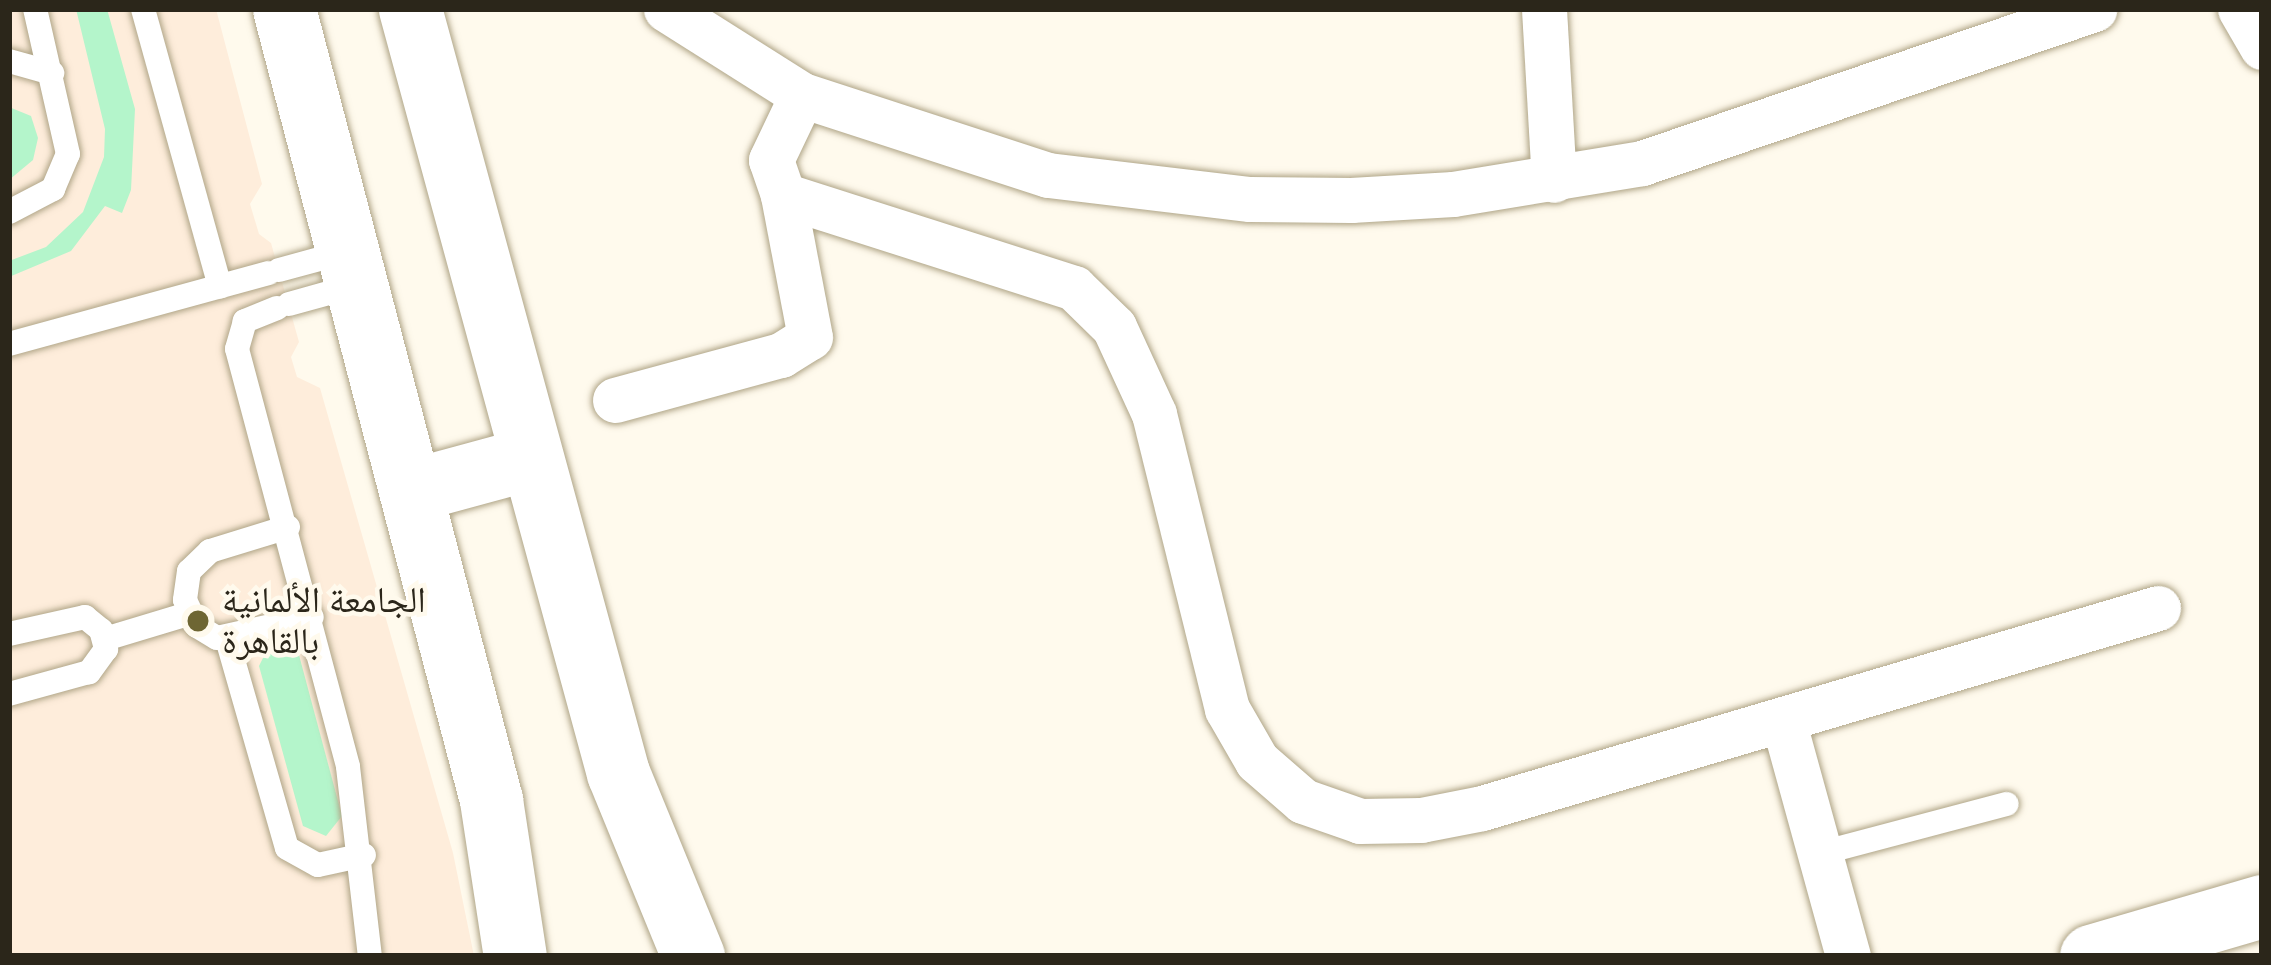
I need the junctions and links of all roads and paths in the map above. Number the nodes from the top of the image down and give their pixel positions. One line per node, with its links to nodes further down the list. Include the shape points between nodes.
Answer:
1 (35, 9): 11 (lane)
2 (143, 9): 18 (lane)
3 (284, 9): 13 (main road)
4 (410, 9): 23 (main road)
5 (666, 9): 12 (street)
6 (1544, 9): 14 (street)
7 (2095, 9): 14 (street, via 1750,131)
8 (2240, 9): 9 (street)
9 (2262, 46)
10 (9, 61): 11 (lane)
11 (52, 73): 16 (lane, via 68,135 64,173 38,201)
12 (802, 95): 14 (street, via 1048,176 1148,191 1351,200); 15 (street, via 771,160)
13 (311, 109): 17 (lane, via 296,143); 21 (main road)
14 (1554, 180)
15 (783, 195): 22 (street, via 810,337 782,355); 33 (street, via 1074,288 1114,327 1154,414 1227,709 1257,761 1303,801 1360,821 1421,820)
16 (9, 212)
17 (327, 256): 18 (lane); 19 (lane)
18 (220, 286): 20 (lane)
19 (336, 291): 21 (lane, via 353,344); 25 (lane, via 245,321 237,349)
20 (9, 344)
21 (381, 370): 24 (main road)
22 (615, 400)
23 (531, 458): 24 (main road); 40 (main road, via 617,773)
24 (413, 490): 39 (main road, via 491,800)
25 (289, 527): 27 (lane, via 198,560 185,586); 28 (lane)
26 (2158, 608): 33 (street)
27 (190, 614): 30 (lane); 31 (lane, via 206,633)
28 (312, 617): 31 (lane); 36 (lane)
29 (9, 634): 30 (lane, via 75,616 94,622)
30 (105, 639): 32 (lane, via 103,658 89,672)
31 (227, 639): 36 (lane, via 287,848 318,865)
32 (9, 694)
33 (1783, 720): 35 (street)
34 (2007, 804): 35 (lane)
35 (1821, 853): 41 (street)
36 (364, 855): 38 (lane)
37 (2246, 905): 42 (main road)
38 (370, 956)
39 (515, 956)
40 (693, 956)
41 (1848, 956)
42 (2091, 956)

